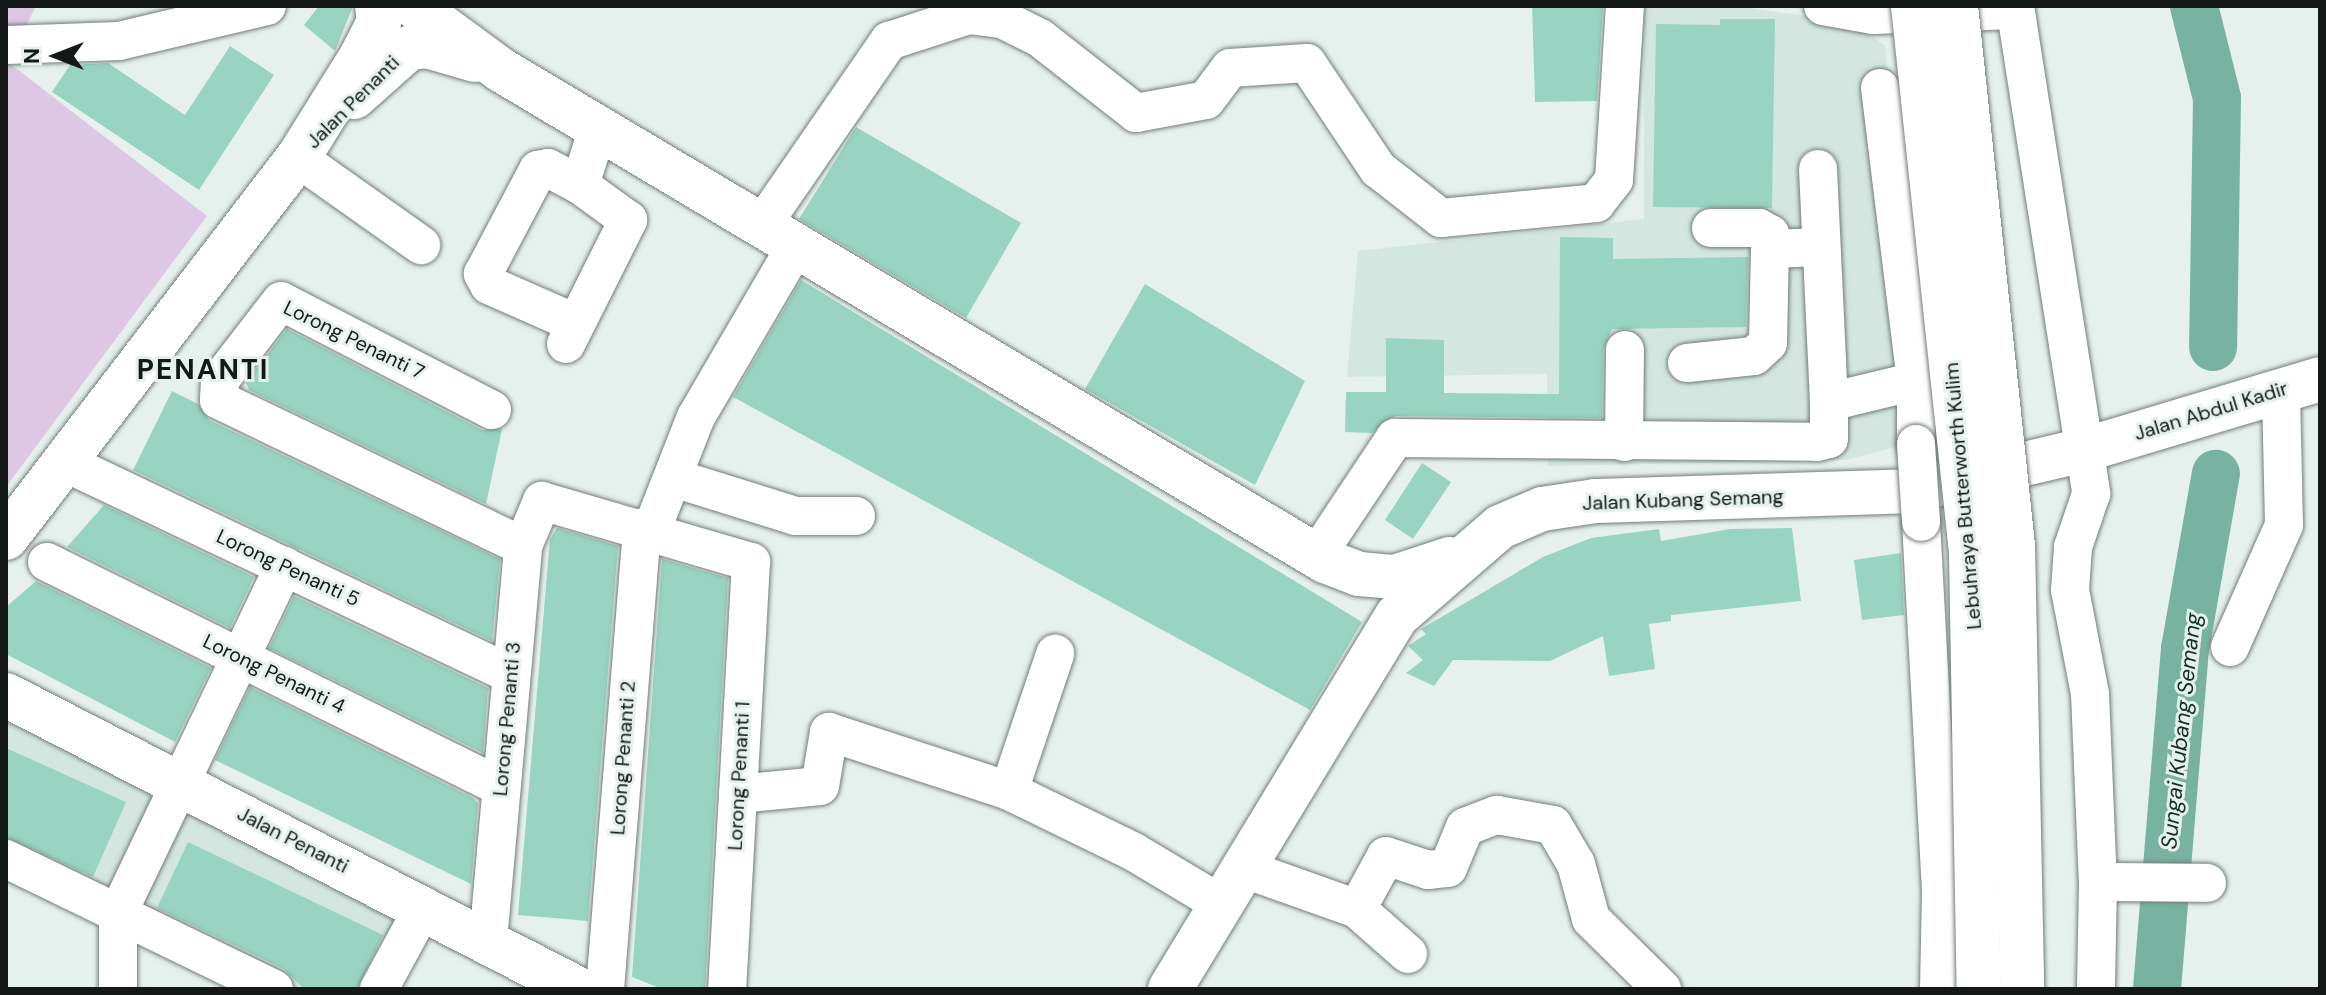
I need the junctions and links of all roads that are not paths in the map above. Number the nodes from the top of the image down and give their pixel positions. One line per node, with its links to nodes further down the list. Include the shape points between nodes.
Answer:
1 (267, 6): 9 (street, via 119,41)
2 (377, 6): 13 (main road, Jalan Penanti, via 379,22 362,55)
3 (414, 6): 10 (main road)
4 (1625, 6): 17 (street, Lorong Penanti 2, via 1614,180 1596,203 1441,218 1378,169 1307,63 1230,68 1206,100 1136,113 1040,38 1002,19 969,15 889,41)
5 (1823, 6): 8 (street, via 1873,15)
6 (1913, 6): 69 (main road, Lebuhraya Butterworth Kulim, bridge, via 1971,552)
7 (1956, 6): 70 (main road, Lebuhraya Butterworth Kulim, bridge, via 2013,546)
8 (2015, 8): 29 (street)
9 (6, 45)
10 (501, 70): 12 (main road); 13 (main road, Jalan Penanti, via 453,51 409,48)
11 (1880, 88): 23 (street)
12 (598, 128): 15 (street); 17 (main road)
13 (298, 158): 18 (street); 30 (main road, Jalan Penanti)
14 (1818, 169): 19 (street)
15 (580, 185): 15 (street, via 548,168 538,170 483,274 489,285 570,334 628,220 624,211)
16 (1711, 228): 20 (street, via 1759,228 1770,234)
17 (779, 236): 31 (street, Lorong Penanti 2, via 696,417); 38 (main road)
18 (421, 245)
19 (1821, 247): 20 (street); 25 (street)
20 (1770, 249): 22 (street, via 1768,343 1754,356)
21 (1625, 350): 27 (street)
22 (1687, 363)
23 (1916, 381): 25 (street); 68 (street, bridge, via 1941,893)
24 (2288, 388): 29 (main road, Jalan Abdul Kadir); 41 (street, via 2284,525)
25 (1829, 402): 28 (street, via 1829,439)
26 (492, 410): 36 (street, Lorong Penanti 7, via 281,301 220,380 219,400)
27 (1624, 442): 28 (street); 38 (street, via 1395,438)
28 (1817, 442): 32 (street)
29 (2094, 446): 32 (main road, Jalan Kubang Semang, via 1910,491); 52 (street, via 2091,494 2073,547 2070,590 2090,694)
30 (64, 462): 35 (main road, Jalan Penanti); 40 (street, Lorong Penanti 5)
31 (674, 478): 33 (street, via 795,516); 34 (street, Lorong Penanti 2)
32 (1818, 496): 37 (main road, Jalan Kubang Semang, via 1595,501 1542,509)
33 (856, 516)
34 (647, 528): 36 (street, Lorong Penanti 3, via 542,501); 50 (street, Lorong Penanti 1, via 751,562); 64 (street, Lorong Penanti 2)
35 (7, 537)
36 (523, 546): 45 (street, Lorong Penanti 3)
37 (1469, 549): 38 (main road, via 1395,577 1359,574); 43 (main road, Jalan Kubang Semang, via 1397,616)
38 (1321, 558): 43 (main road, via 1368,627)
39 (47, 562): 44 (street, Lorong Penanti 4)
40 (284, 566): 44 (street); 45 (street, Lorong Penanti 5)
41 (2230, 647)
42 (1055, 654): 49 (street)
43 (1368, 657): 54 (main road, Jalan Kubang Semang)
44 (240, 658): 47 (street); 48 (street, Lorong Penanti 4)
45 (511, 674): 48 (street, Lorong Penanti 3)
46 (6, 695): 47 (main road, Jalan Penanti)
47 (180, 783): 55 (main road, Jalan Penanti); 57 (street)
48 (501, 787): 58 (street, Lorong Penanti 3)
49 (1009, 791): 50 (street, via 829,732 820,786); 54 (street, via 1134,852)
50 (738, 794): 65 (street, Lorong Penanti 1)
51 (6, 859): 57 (street)
52 (2114, 882): 53 (street); 71 (street)
53 (2199, 882)
54 (1232, 886): 56 (street); 66 (main road, Jalan Kubang Semang)
55 (424, 906): 58 (main road, Jalan Penanti); 62 (street)
56 (1357, 909): 59 (street); 67 (street, via 1386,856 1428,870 1448,868 1465,827 1497,815 1553,825 1576,864 1591,919)
57 (118, 913): 60 (street); 61 (street)
58 (488, 941): 63 (main road, Jalan Penanti)
59 (1408, 954)
60 (126, 987)
61 (274, 989)
62 (379, 989)
63 (578, 989)
64 (605, 989)
65 (727, 989)
66 (1170, 989)
67 (1662, 989)
68 (1939, 989)
69 (1979, 989)
70 (2022, 989)
71 (2096, 989)

